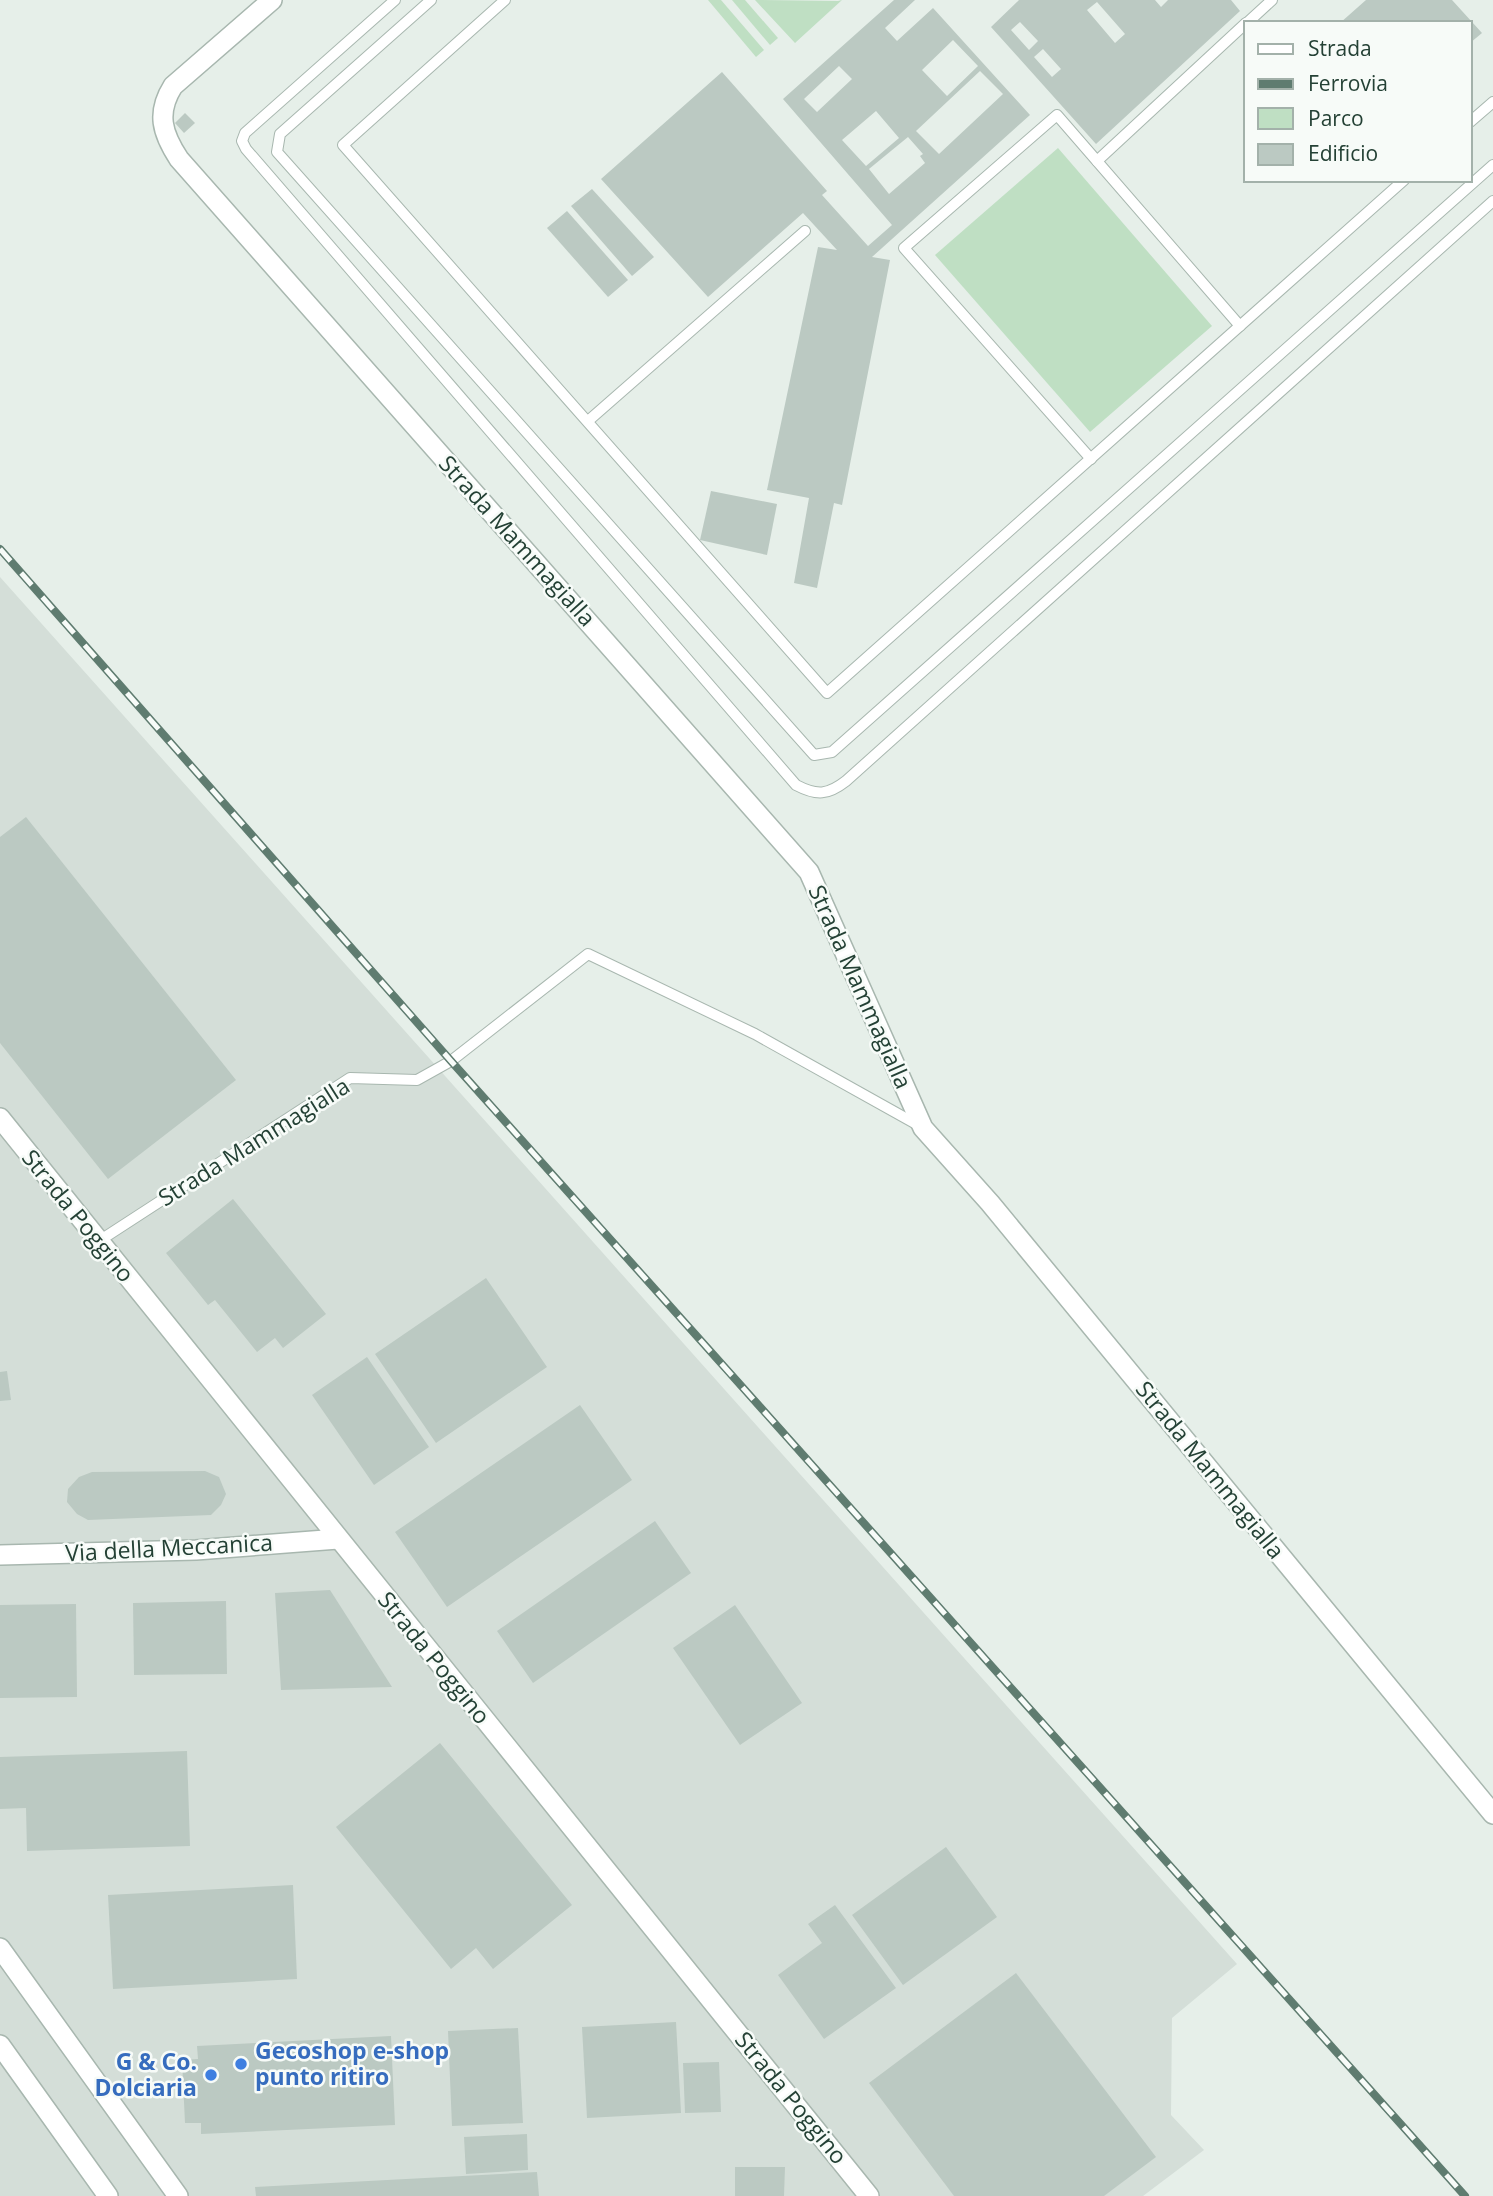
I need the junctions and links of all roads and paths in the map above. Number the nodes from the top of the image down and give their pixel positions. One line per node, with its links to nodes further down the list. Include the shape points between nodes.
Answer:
1 (272, 0): 19 (street, Strada Mammagialla, via 173,86 161,113 167,142 809,872)
2 (395, 0): 13 (lane, via 245,133 246,149 787,775 813,794 832,792 846,781)
3 (431, 0): 11 (lane, via 280,134 277,152 814,755 832,752)
4 (505, 0): 16 (lane, via 343,145)
5 (1272, 0): 6 (lane)
6 (1249, 21)
7 (1244, 26): 10 (lane)
8 (1493, 102): 9 (lane)
9 (1472, 120)
10 (1097, 161): 15 (lane); 17 (lane, via 1057,115 904,248)
11 (1493, 165)
12 (1402, 182): 15 (lane)
13 (1493, 201)
14 (805, 231): 16 (lane)
15 (1240, 326): 17 (lane)
16 (588, 421): 17 (lane, via 827,693)
17 (1091, 459)
18 (0, 1118): 20 (street, Strada Poggino)
19 (923, 1128): 20 (lane, Strada Mammagialla, via 755,1034 588,954 451,1061 416,1080 350,1078); 23 (street, Strada Mammagialla, via 990,1203)
20 (99, 1241): 21 (street, Strada Poggino)
21 (338, 1539): 22 (street, Via della Meccanica, via 197,1550); 28 (street, Strada Poggino)
22 (0, 1555)
23 (1493, 1815)
24 (0, 1948): 27 (street)
25 (0, 2045): 26 (street)
26 (108, 2196)
27 (178, 2196)
28 (869, 2196)

